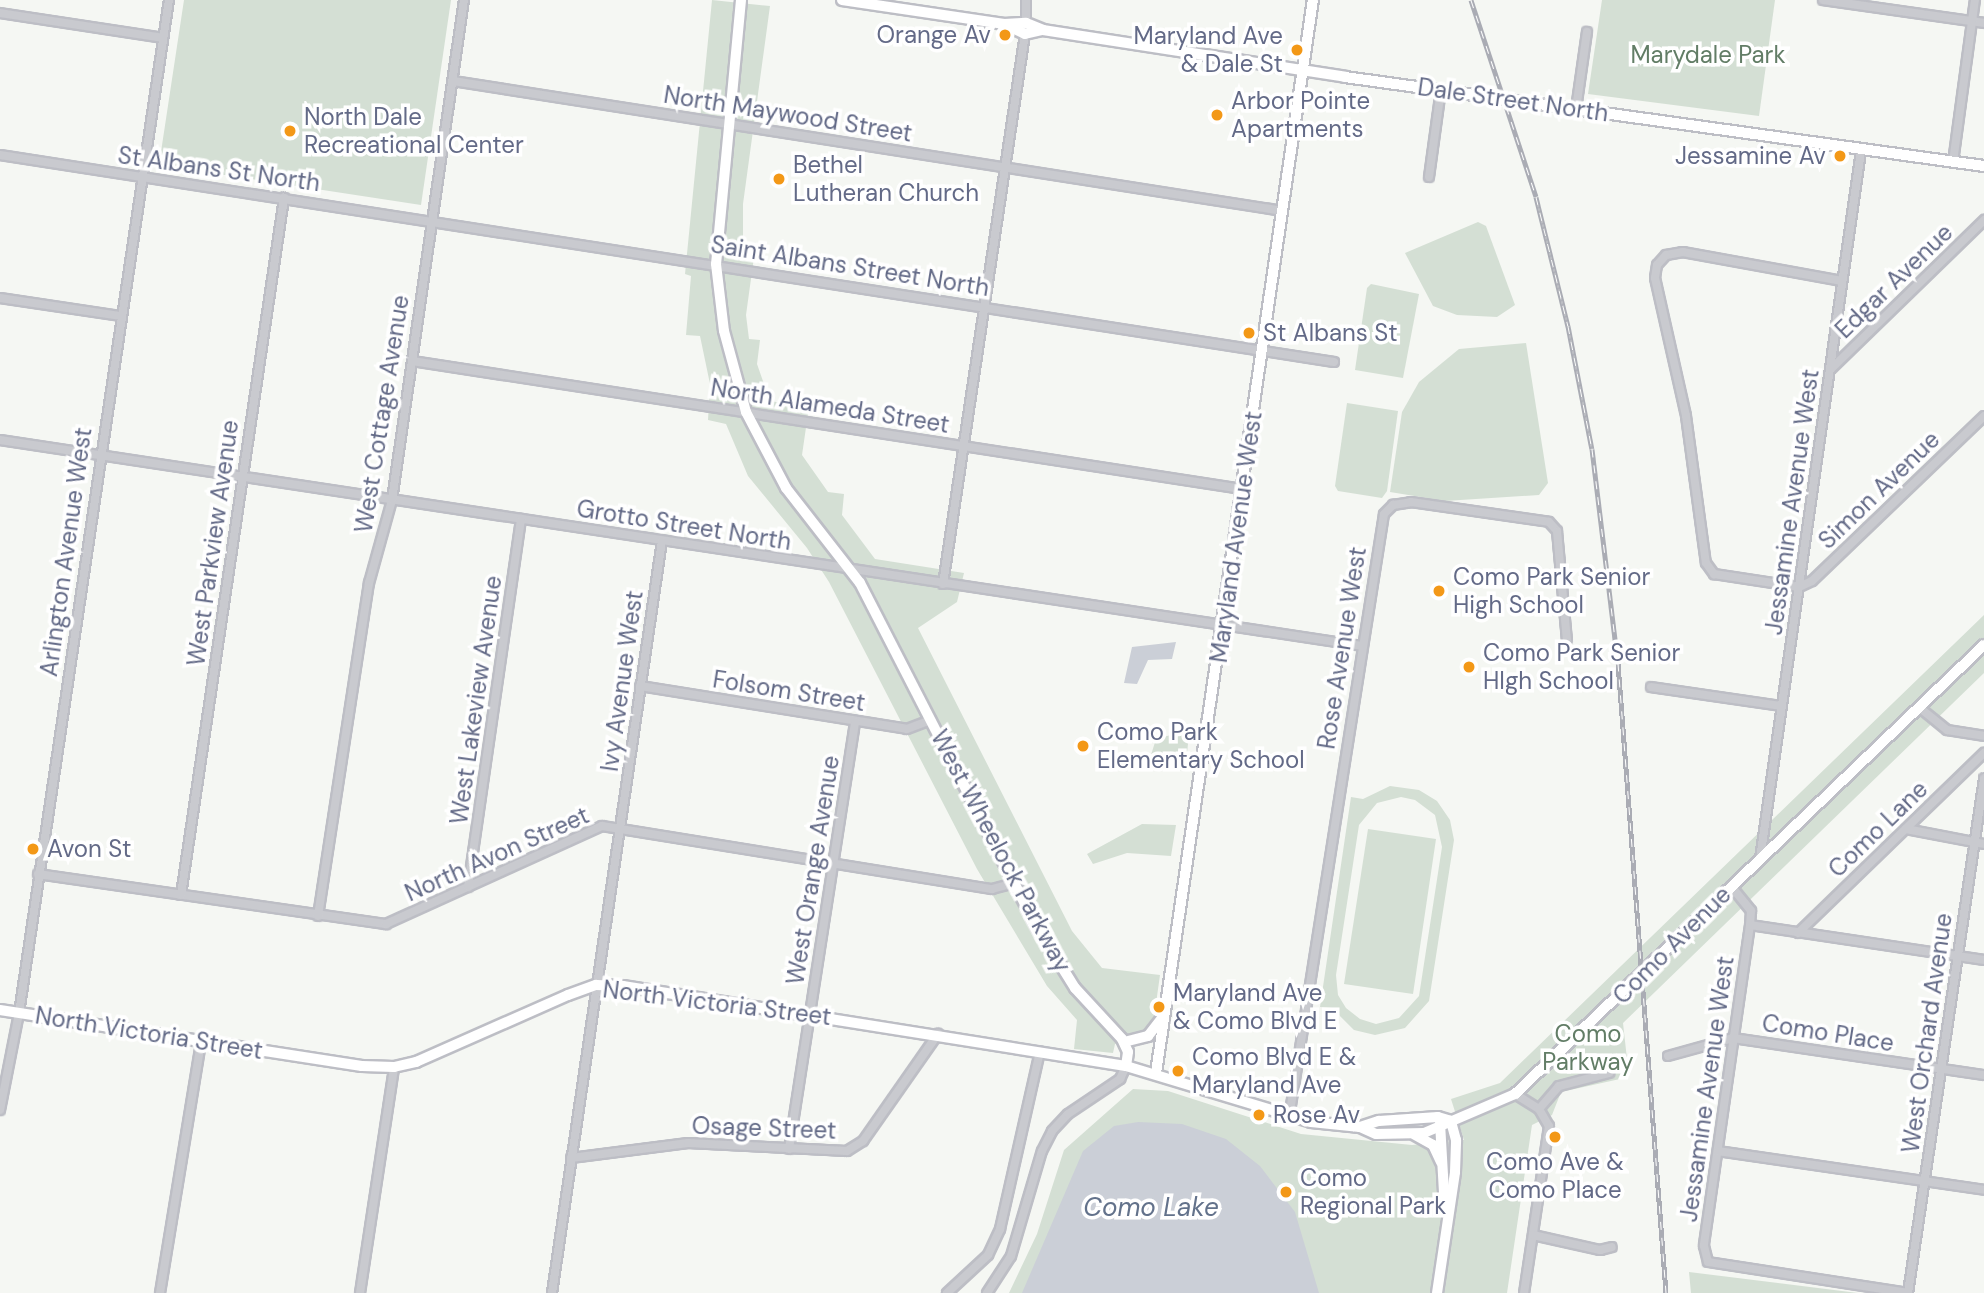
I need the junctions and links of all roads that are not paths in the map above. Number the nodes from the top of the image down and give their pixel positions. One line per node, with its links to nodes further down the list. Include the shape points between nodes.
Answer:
1 (169, 0): 14 (street, Arlington Avenue West)
2 (464, 0): 16 (street, West Cottage Avenue)
3 (741, 0): 19 (street, West Wheelock Parkway)
4 (842, 0): 12 (street, Dale Street North)
5 (1026, 0): 12 (street)
6 (1313, 0): 15 (street, Maryland Avenue West)
7 (1823, 0): 10 (street)
8 (1975, 0): 10 (street)
9 (0, 13): 14 (street)
10 (1972, 21): 11 (street); 22 (street)
11 (1984, 23)
12 (1026, 29): 15 (street, Dale Street North); 23 (street)
13 (1587, 32): 18 (street)
14 (163, 38): 25 (street, Arlington Avenue West)
15 (1303, 71): 17 (street, Dale Street North); 28 (street, Maryland Avenue West)
16 (453, 80): 19 (street, North Maywood Street); 29 (street, West Cottage Avenue)
17 (1441, 89): 18 (street, Dale Street North); 26 (street)
18 (1576, 109): 20 (street, Dale Street North)
19 (728, 125): 23 (street, North Maywood Street); 31 (street, West Wheelock Parkway)
20 (1861, 151): 22 (street, Dale Street North); 32 (street, Jessamine Avenue West)
21 (0, 155): 25 (street, St Albans St North)
22 (1953, 162): 24 (street, Dale Street North)
23 (1005, 166): 28 (street, North Maywood Street); 34 (street)
24 (1984, 166)
25 (143, 176): 27 (street, St Albans St North); 35 (street, Arlington Avenue West)
26 (1429, 177)
27 (284, 198): 29 (street, St Albans St North); 45 (street, West Parkview Avenue)
28 (1283, 211): 36 (street, Maryland Avenue West)
29 (432, 219): 31 (street, Saint Albans Street North); 37 (street, West Cottage Avenue)
30 (1984, 220): 39 (street, Edgar Avenue)
31 (716, 264): 34 (street, Saint Albans Street North); 40 (street, West Wheelock Parkway, via 724,331)
32 (1842, 281): 39 (street, Jessamine Avenue West); 52 (street, via 1679,251 1666,255 1655,271 1686,416 1707,566 1717,576)
33 (0, 298): 35 (street)
34 (985, 307): 36 (street, Saint Albans Street North); 43 (street)
35 (120, 316): 44 (street, Arlington Avenue West)
36 (1263, 349): 38 (street); 46 (street, Maryland Avenue West)
37 (412, 362): 40 (street, North Alameda Street); 47 (street, West Cottage Avenue)
38 (1334, 362)
39 (1830, 369): 52 (street, Jessamine Avenue West)
40 (746, 412): 43 (street, North Alameda Street); 50 (street, West Wheelock Parkway, via 786,488)
41 (1984, 416): 52 (street, Simon Avenue, via 1812,581)
42 (0, 440): 44 (street, Grotto Street North)
43 (964, 446): 46 (street, North Alameda Street); 51 (street)
44 (100, 456): 45 (street, Grotto Street North); 71 (street, Arlington Avenue West)
45 (242, 478): 47 (street, Grotto Street North); 75 (street, West Parkview Avenue)
46 (1242, 489): 53 (street, Maryland Avenue West)
47 (391, 500): 48 (street, Grotto Street North); 76 (street, West Cottage Avenue, via 369,583)
48 (521, 520): 49 (street, Grotto Street North); 74 (street, West Lakeview Avenue)
49 (662, 541): 50 (street, Grotto Street North); 57 (street, Ivy Avenue West)
50 (850, 570): 51 (street, Grotto Street North); 61 (street, West Wheelock Parkway)
51 (943, 584): 53 (street, Grotto Street North)
52 (1799, 587): 59 (street, Jessamine Avenue West)
53 (1224, 625): 56 (street, Grotto Street North); 84 (street, Maryland Avenue West)
54 (1567, 640): 56 (street, Rose Avenue West, via 1557,531 1549,522 1400,502 1384,514 1378,534)
55 (1984, 645): 60 (street, Como Avenue)
56 (1362, 646): 102 (street, Rose Avenue West)
57 (640, 686): 62 (street, Folsom Street); 66 (street, Ivy Avenue West)
58 (1651, 687): 59 (street)
59 (1782, 706): 69 (street, Jessamine Avenue West)
60 (1920, 708): 63 (street, via 1947,730); 69 (street, Como Avenue)
61 (931, 720): 62 (street, Folsom Street, via 907,729); 72 (street, West Wheelock Parkway)
62 (855, 721): 70 (street, West Orange Avenue)
63 (1984, 736)
64 (1984, 753): 67 (street, Como Lane)
65 (1984, 779): 68 (street, West Orchard Avenue)
66 (620, 829): 70 (street, North Avon Street); 74 (street, North Avon Street, via 602,826); 81 (street, Ivy Avenue West)
67 (1906, 829): 68 (street); 78 (street, Como Lane)
68 (1980, 844): 79 (street, West Orchard Avenue)
69 (1760, 859): 73 (street, Como Avenue)
70 (834, 865): 72 (street, North Avon Street, via 992,889); 85 (street, West Orange Avenue)
71 (38, 874): 75 (street, North Avon Street); 83 (street, Arlington Avenue West)
72 (1014, 883): 89 (street, West Wheelock Parkway, via 1069,979)
73 (1731, 886): 77 (street, Jessamine Avenue West, via 1751,911); 98 (street, Como Avenue)
74 (468, 887): 76 (street, North Avon Street, via 386,924)
75 (181, 894): 76 (street, North Avon Street)
76 (318, 916)
77 (1750, 925): 78 (street); 87 (street, Jessamine Avenue West)
78 (1798, 933): 79 (street)
79 (1958, 956): 80 (street); 94 (street, West Orchard Avenue)
80 (1984, 960)
81 (596, 985): 85 (street, North Victoria Street); 93 (street, North Victoria Street, via 416,1062); 109 (street, Ivy Avenue West)
82 (0, 1010): 83 (street, North Victoria Street)
83 (19, 1013): 88 (street, North Victoria Street); 100 (street, Arlington Avenue West, via 12,1028)
84 (1165, 1013): 89 (street, via 1148,1036); 95 (street, Maryland Avenue West)
85 (809, 1015): 86 (street, North Victoria Street); 107 (street, West Orange Avenue)
86 (938, 1032): 90 (street, North Victoria Street); 107 (street, Osage Street, via 856,1146 837,1153)
87 (1733, 1038): 91 (street, Como Place); 94 (street, Como Place); 108 (street, Jessamine Avenue West)
88 (201, 1042): 93 (street, North Victoria Street); 116 (street)
89 (1124, 1042): 92 (street)
90 (1040, 1051): 92 (street, North Victoria Street); 119 (street, via 1000,1229 988,1255)
91 (1668, 1056)
92 (1126, 1066): 95 (street, North Victoria Street); 120 (street, via 1120,1079 1068,1114 1052,1131 1011,1255)
93 (394, 1067): 117 (street)
94 (1941, 1070): 97 (street, Como Place); 111 (street, West Orchard Avenue)
95 (1156, 1073): 102 (street, North Victoria Street)
96 (1609, 1073): 99 (street, via 1559,1086)
97 (1984, 1075)
98 (1515, 1094): 99 (street); 103 (street)
99 (1539, 1109): 114 (street, via 1549,1126)
100 (0, 1110)
101 (1438, 1116): 103 (street); 104 (street, via 1379,1121); 105 (street)
102 (1289, 1118): 104 (street, North Victoria Street)
103 (1451, 1121): 105 (street); 113 (street, via 1456,1158)
104 (1360, 1128): 106 (street, North Victoria Street, via 1376,1134)
105 (1442, 1129): 106 (street, North Victoria Street); 110 (street)
106 (1409, 1133): 110 (street, via 1433,1145)
107 (789, 1149): 109 (street, Osage Street, via 688,1143)
108 (1718, 1150): 111 (street); 123 (street, Jessamine Avenue West, via 1704,1246 1708,1262)
109 (571, 1158): 118 (street, Ivy Avenue West)
110 (1444, 1170): 113 (street)
111 (1925, 1181): 112 (street); 123 (street, West Orchard Avenue)
112 (1984, 1190)
113 (1447, 1223): 121 (street)
114 (1532, 1235): 115 (street, via 1600,1250); 122 (street)
115 (1612, 1247)
116 (160, 1293)
117 (360, 1293)
118 (552, 1293)
119 (947, 1293)
120 (987, 1293)
121 (1437, 1293)
122 (1524, 1293)
123 (1908, 1293)

